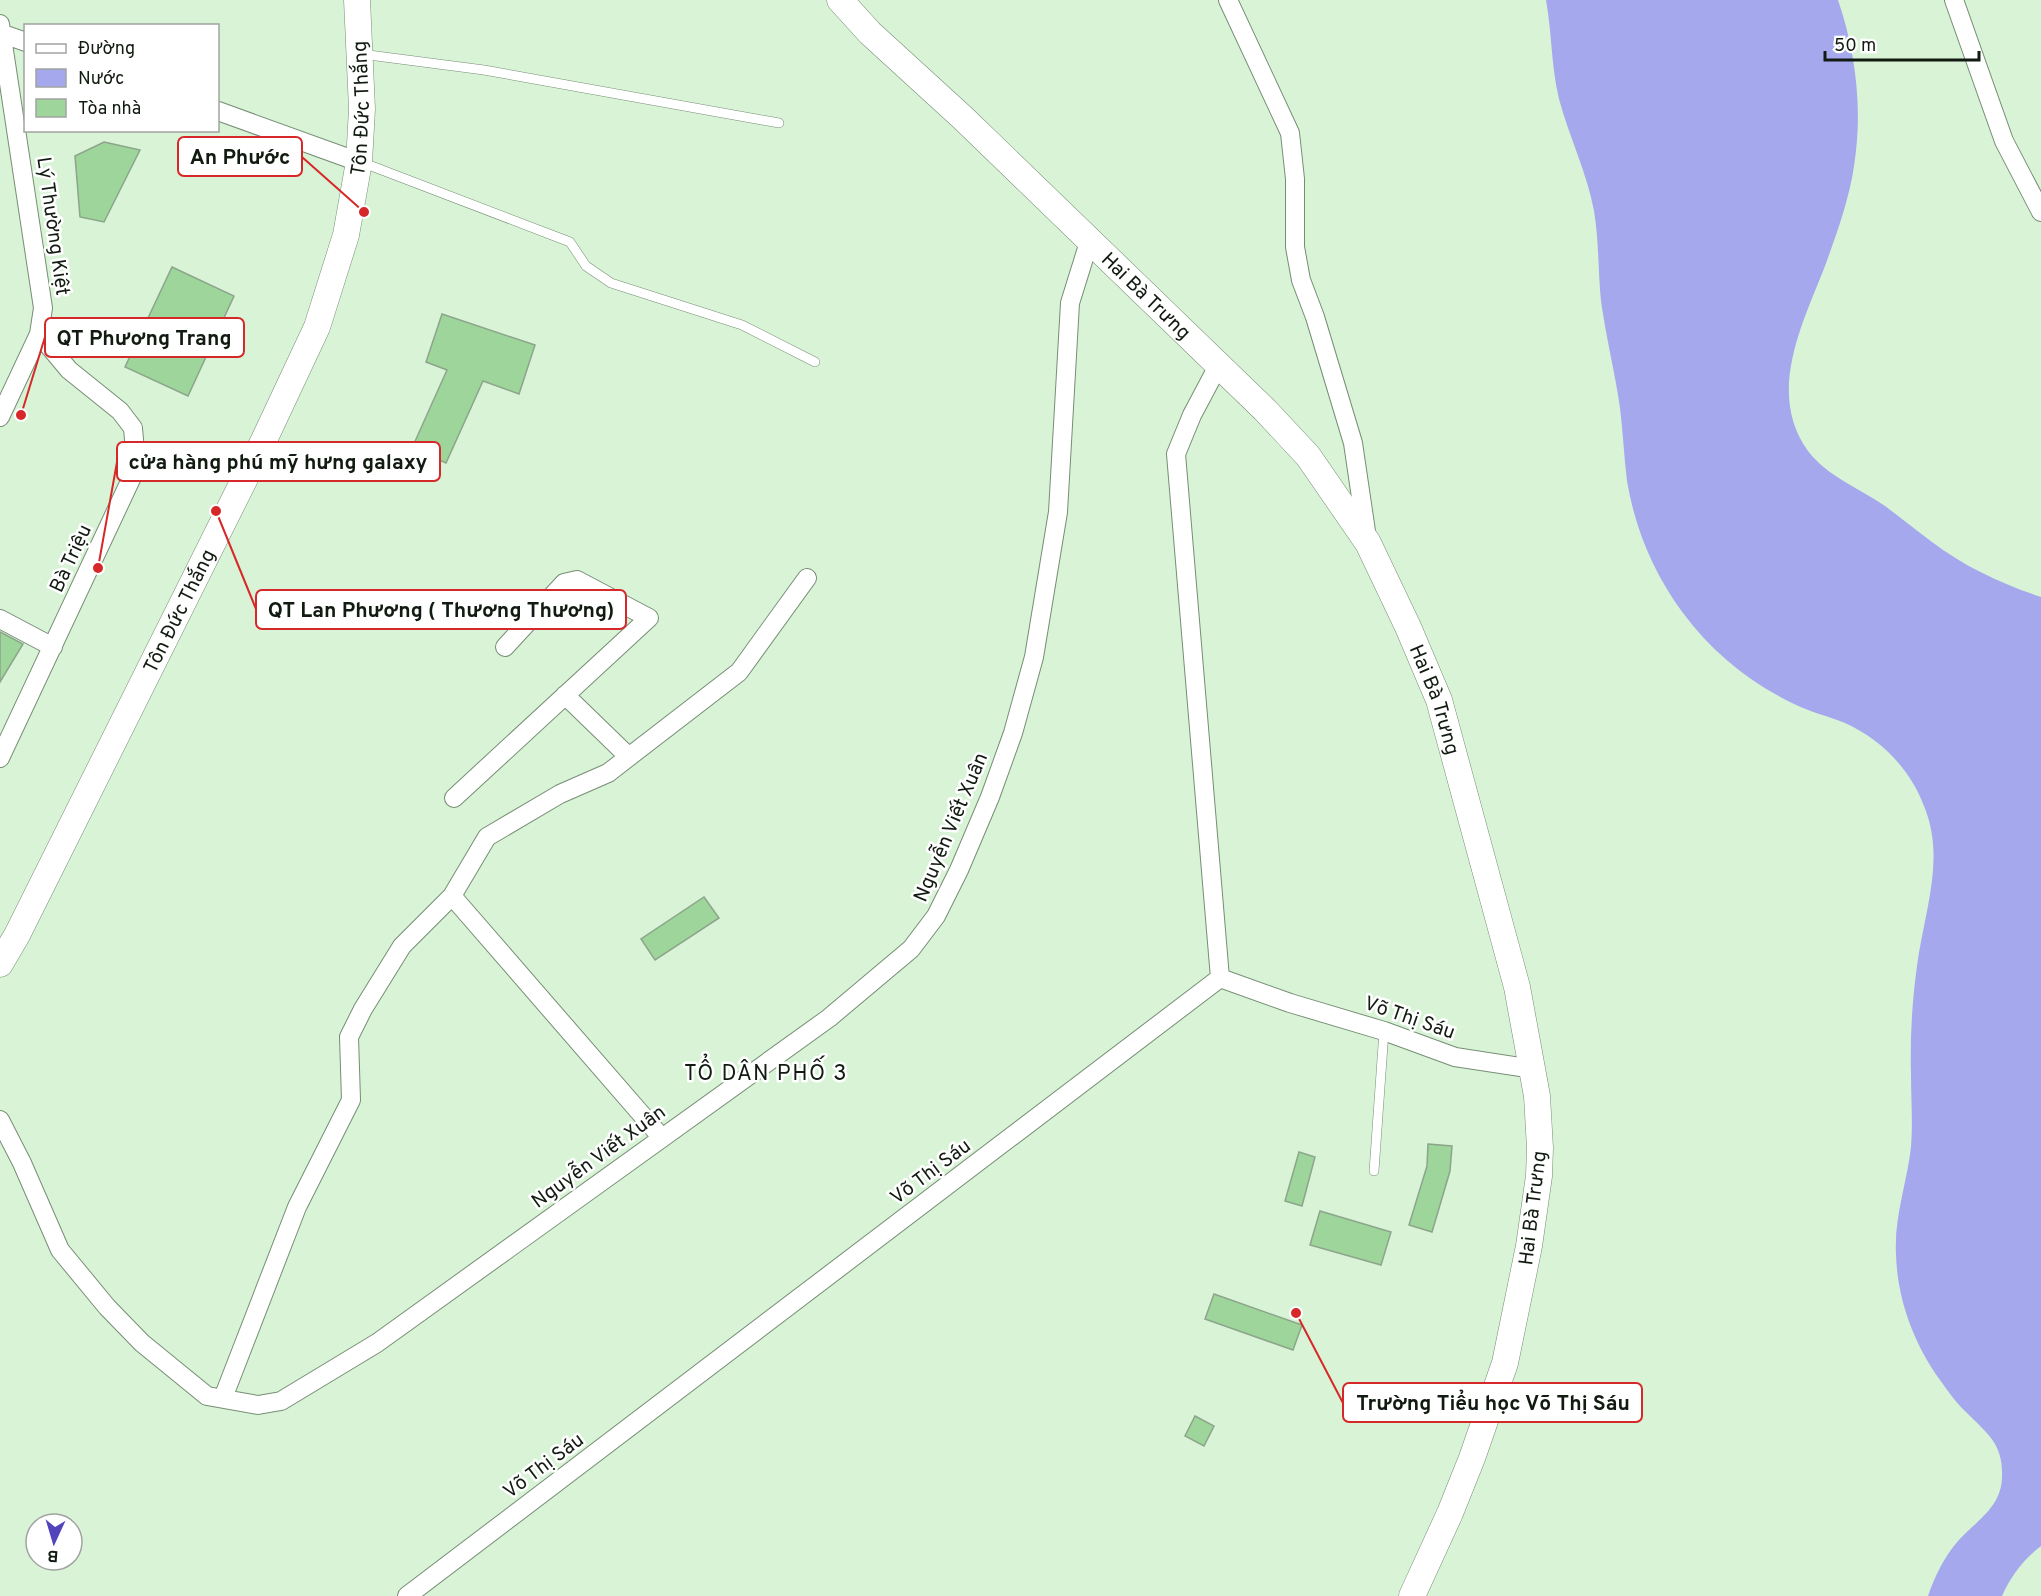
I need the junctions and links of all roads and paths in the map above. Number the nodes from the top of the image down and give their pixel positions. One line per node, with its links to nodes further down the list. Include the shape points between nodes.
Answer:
1 (357, 0): 7 (street, Tôn Đức Thắng)
2 (840, 0): 12 (street, Hai Bà Trưng)
3 (1228, 0): 17 (street, via 1290,133 1295,247 1301,280 1353,443)
4 (1954, 0): 11 (street, via 2004,141)
5 (0, 30): 6 (street); 13 (street, Lý Thường Kiệt, via 40,275 43,308)
6 (24, 41)
7 (361, 54): 9 (lane, via 484,70); 10 (street, Tôn Đức Thắng)
8 (219, 111): 10 (street)
9 (779, 123)
10 (359, 162): 14 (lane, via 570,242 586,266 611,283 742,325); 27 (street, Tôn Đức Thắng, via 346,236 317,327)
11 (2041, 212)
12 (1089, 242): 15 (street, Hai Bà Trưng); 32 (street, Nguyễn Viết Xuân, via 1070,303 1058,512 1034,657 1013,733 959,870 936,916 911,949 829,1018)
13 (39, 334): 16 (street, Lý Thường Kiệt); 20 (street, Bà Triệu, via 69,370 120,411 133,428 135,452 132,477)
14 (815, 362)
15 (1218, 366): 17 (street, Hai Bà Trưng, via 1308,456); 28 (street, via 1176,454)
16 (0, 417)
17 (1368, 543): 30 (street, Hai Bà Trưng, via 1439,700 1517,987)
18 (807, 578): 23 (street, via 739,672)
19 (0, 620): 20 (street)
20 (52, 647): 24 (street, Bà Triệu)
21 (505, 647): 22 (street, via 564,583 577,580 649,618)
22 (565, 695): 23 (street); 25 (street)
23 (629, 757): 26 (street, via 608,773 560,794 487,837)
24 (0, 758)
25 (454, 798)
26 (452, 896): 32 (street); 34 (street, via 402,946 349,1037 351,1100 297,1207)
27 (0, 964)
28 (1220, 978): 29 (street, Võ Thị Sáu); 35 (street, Võ Thị Sáu)
29 (1384, 1031): 30 (street, Võ Thị Sáu, via 1455,1057); 33 (lane)
30 (1533, 1069): 36 (street, Hai Bà Trưng, via 1539,1176 1517,1311 1490,1408 1450,1513)
31 (0, 1120): 34 (street, Nguyễn Viết Xuân, via 60,1250 142,1343 207,1396)
32 (662, 1138): 34 (street, Nguyễn Viết Xuân, via 377,1343 281,1401 258,1405)
33 (1374, 1171)
34 (223, 1398)
35 (407, 1596)
36 (1412, 1596)

